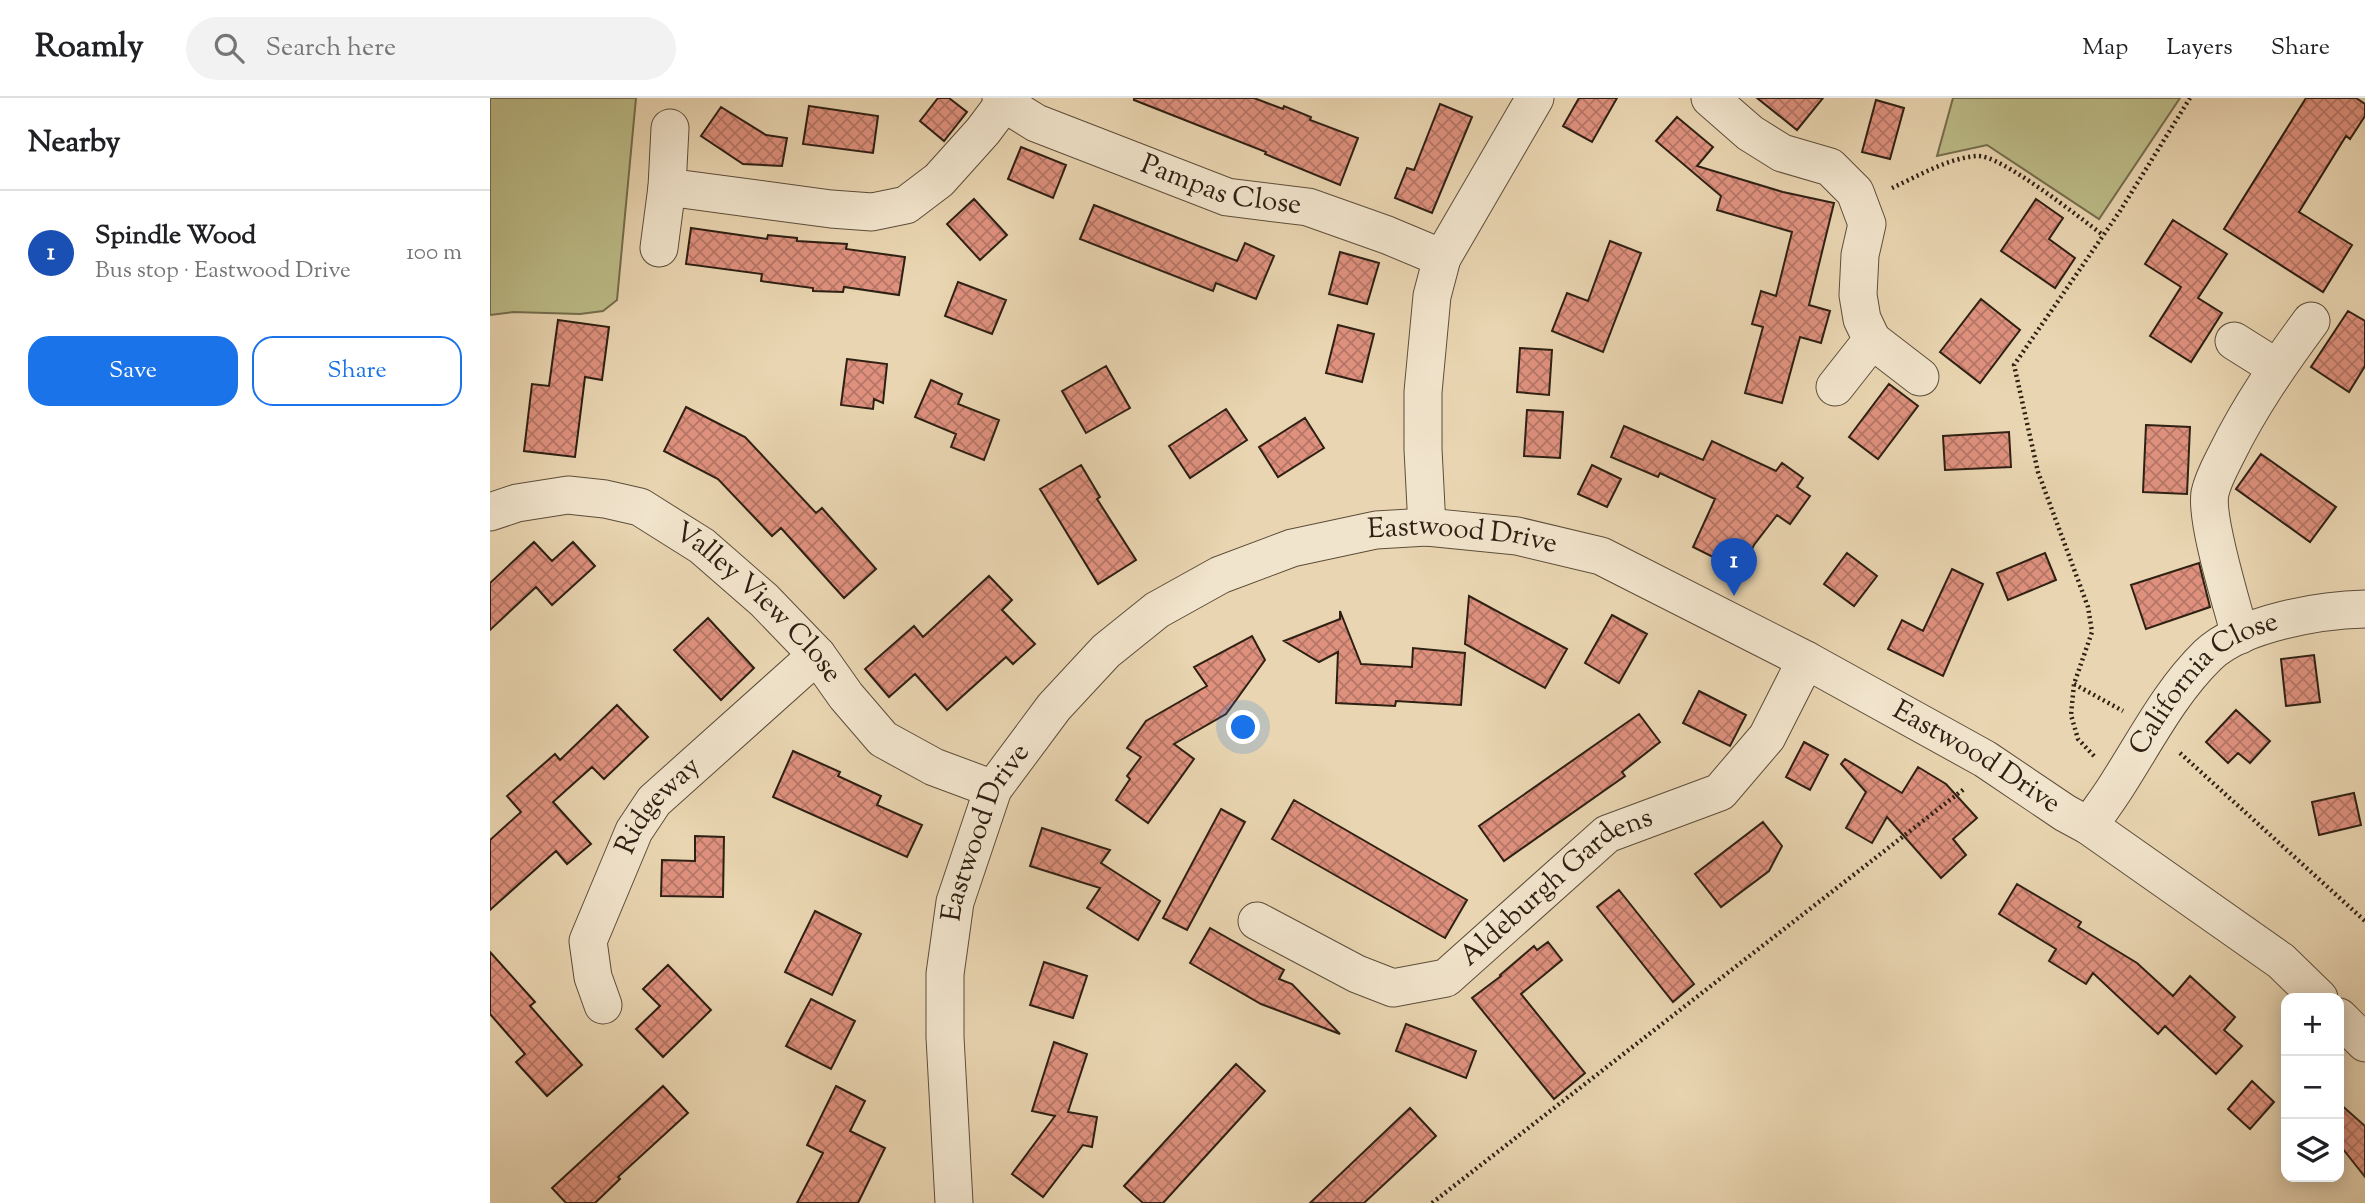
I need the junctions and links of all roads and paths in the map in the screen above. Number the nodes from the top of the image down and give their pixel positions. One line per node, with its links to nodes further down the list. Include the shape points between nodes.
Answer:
1 (1535, 98): 10 (street)
2 (1710, 98): 7 (street, via 1750,133 1783,153 1830,167)
3 (2190, 98): 8 (path)
4 (1002, 101): 6 (street, Pampas Close, via 983,131 939,180 906,205 872,212); 10 (street, Pampas Close, via 1036,123 1227,197 1308,207)
5 (670, 128): 6 (street)
6 (667, 187): 9 (street)
7 (1859, 202): 8 (path, via 1944,164 1979,155 2000,162); 12 (street, via 1867,224 1858,295)
8 (2103, 235): 23 (path, via 2014,365 2038,472 2088,607 2092,632)
9 (659, 248)
10 (1442, 258): 18 (street, via 1432,296 1423,392)
11 (2311, 321): 14 (street)
12 (1872, 340): 15 (street); 16 (street)
13 (2234, 341): 14 (street)
14 (2277, 369): 20 (street, via 2240,425 2210,494 2212,525)
15 (1920, 377)
16 (1835, 387)
17 (490, 512): 21 (street, Valley View Close, via 568,495 640,507 702,546)
18 (1427, 527): 22 (street, Eastwood Drive, via 1517,536 1601,556); 27 (street, Eastwood Drive, via 1376,530 1292,548 1220,575 1157,610 1106,651 1054,707)
19 (2365, 609): 20 (street, California Close, via 2295,617)
20 (2240, 635): 24 (street, California Close, via 2210,654)
21 (817, 655): 27 (street, Valley View Close, via 883,739 933,767); 32 (street, Ridgeway, via 654,801 634,831 588,941)
22 (1806, 660): 25 (street, Eastwood Drive); 29 (street, Aldeburgh Gardens, via 1767,737 1720,792 1607,834 1446,978 1393,988)
23 (2074, 684): 24 (path); 26 (path, via 2071,715 2078,739)
24 (2152, 727): 26 (street, California Close); 30 (path)
25 (1995, 764): 28 (street, Eastwood Drive); 36 (path)
26 (2119, 782): 28 (street, California Close)
27 (993, 789): 35 (street, Eastwood Drive, via 955,902 945,974)
28 (2089, 826): 31 (street, Eastwood Drive, via 2281,961)
29 (1257, 921)
30 (2365, 921)
31 (2314, 993)
32 (603, 1005)
33 (2344, 1022): 34 (street)
34 (2365, 1043)
35 (954, 1203)
36 (1432, 1203)

